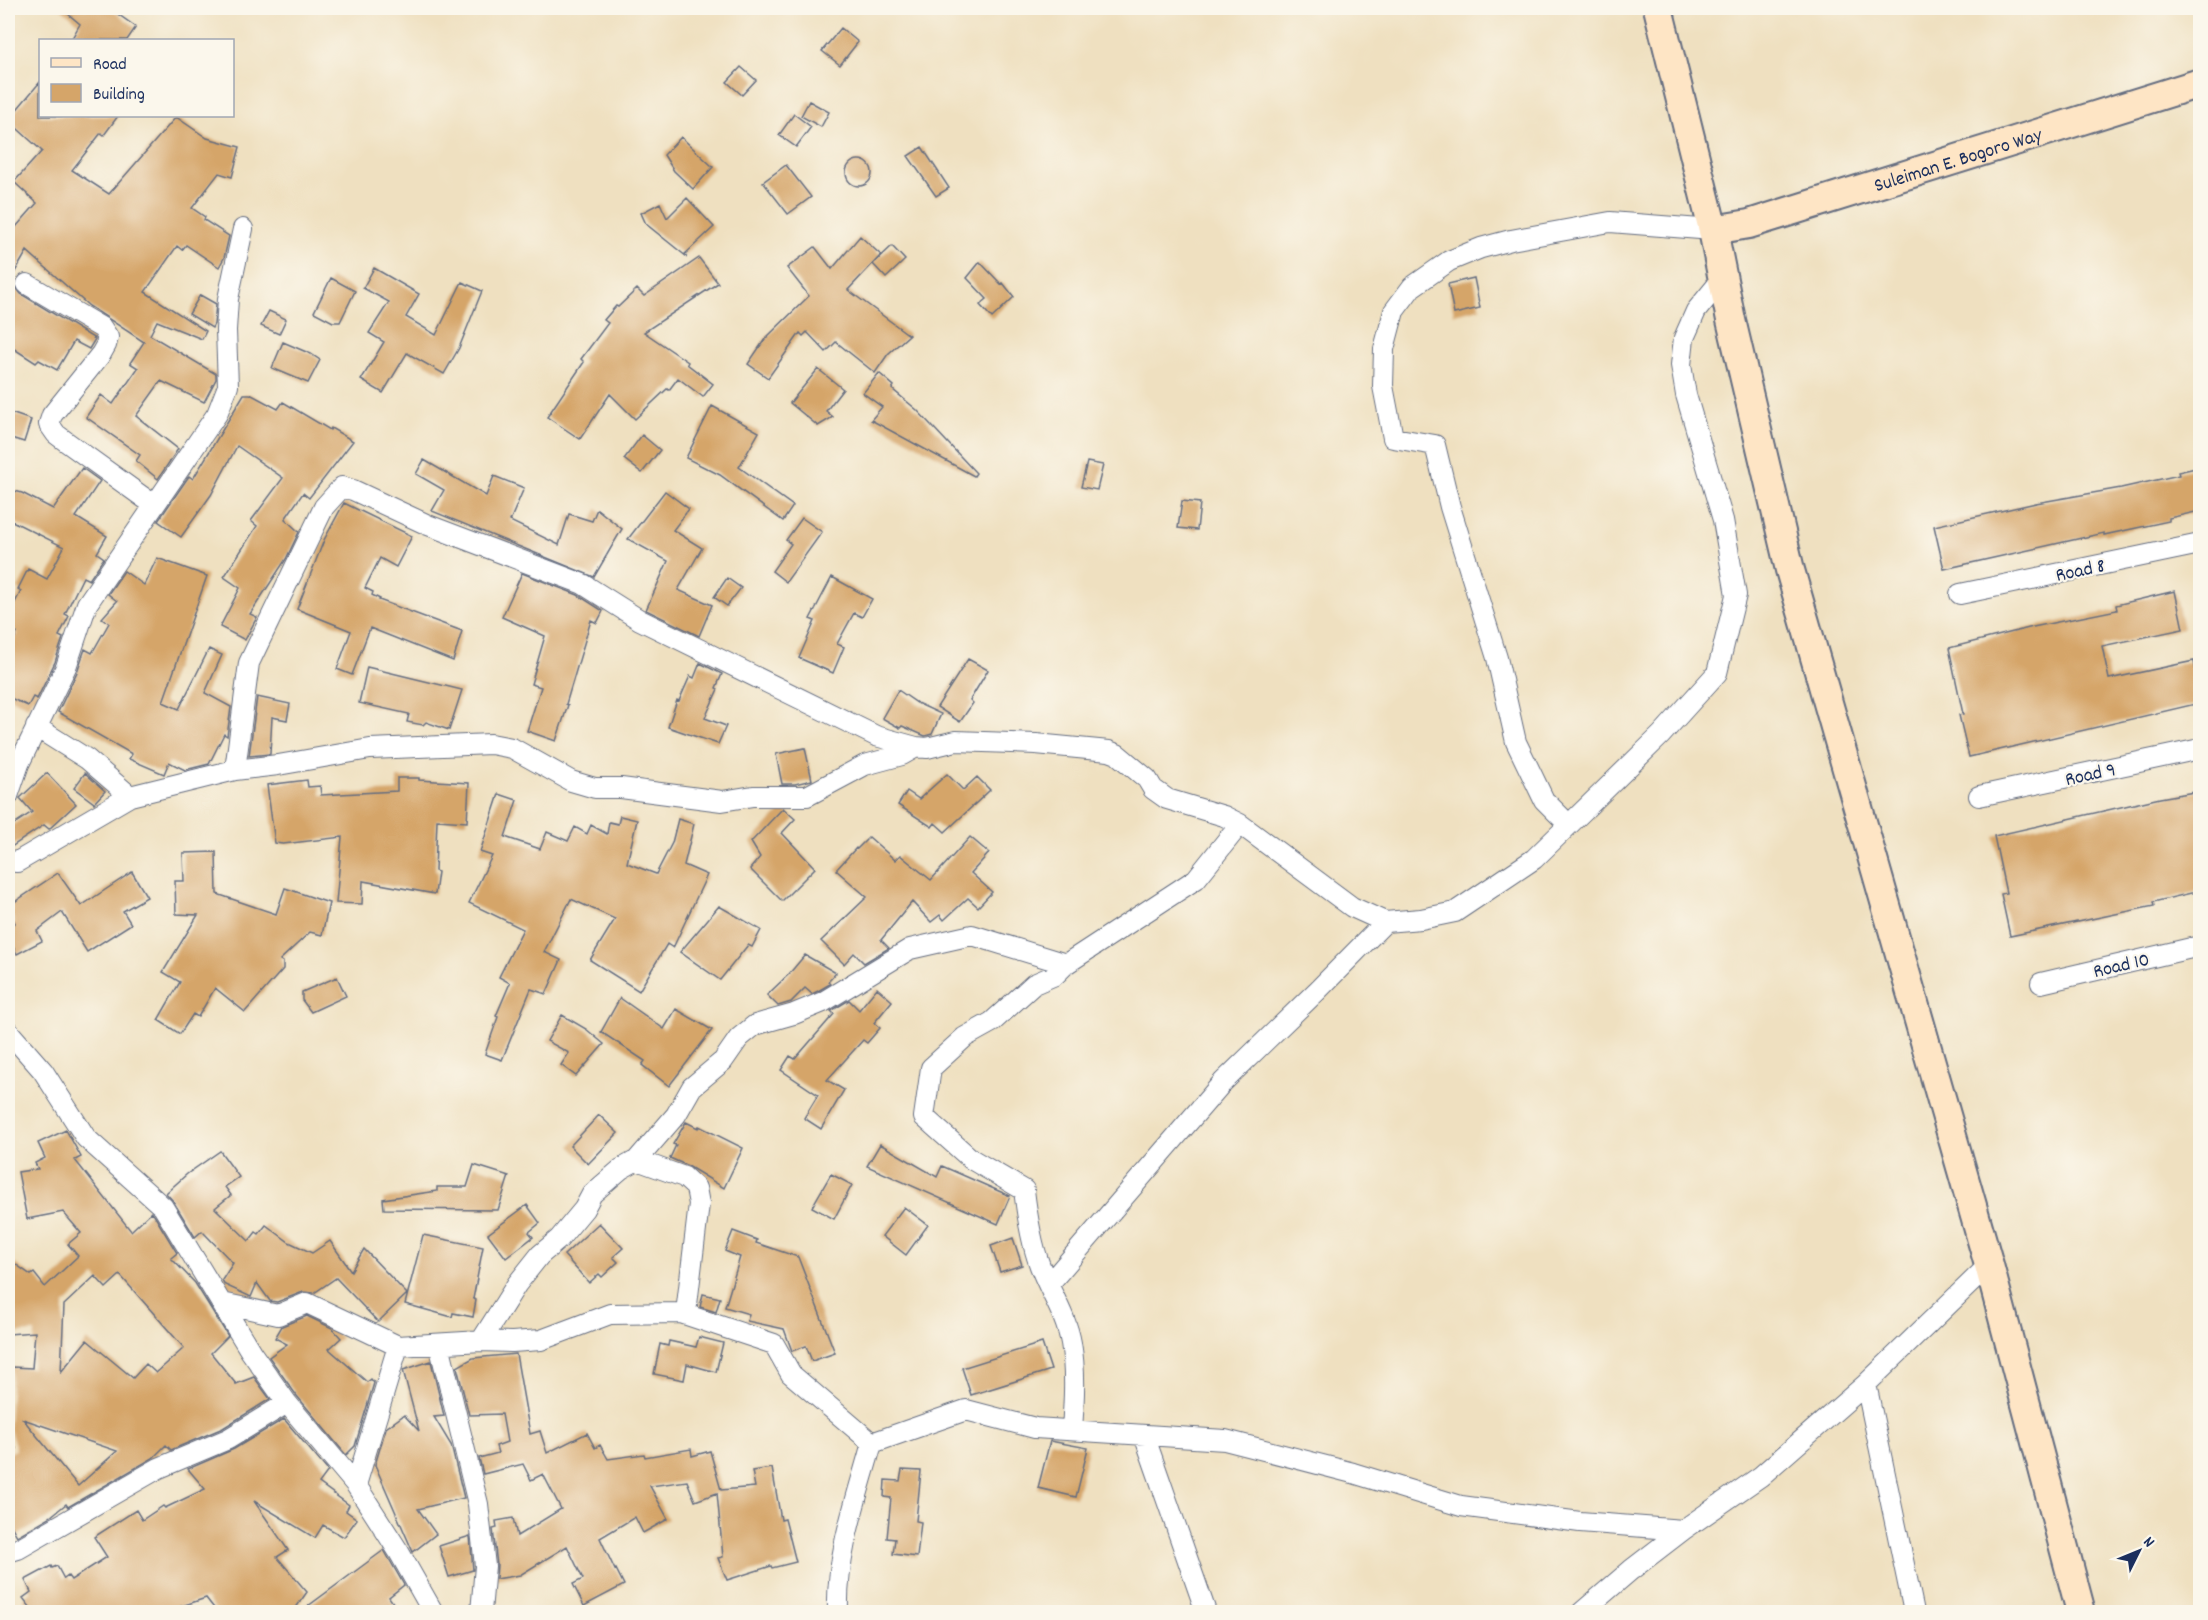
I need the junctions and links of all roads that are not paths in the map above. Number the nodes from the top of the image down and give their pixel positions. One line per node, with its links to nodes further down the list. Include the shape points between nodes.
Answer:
1 (1658, 8): 4 (main road)
2 (2200, 83): 4 (main road, Suleiman E. Bogoro Way, via 1749,224)
3 (243, 229): 7 (street, via 228,299 228,386 217,414)
4 (1713, 230): 5 (main road); 18 (street, via 1610,222 1481,248 1449,261 1412,288 1394,311 1383,349 1383,386 1393,438 1435,445 1497,658 1516,742 1544,800)
5 (1723, 278): 18 (street, via 1696,311 1684,338 1681,365 1686,395 1723,520 1736,595 1717,673 1661,735); 26 (main road, via 1790,570)
6 (27, 284): 7 (street, via 102,328 108,336 101,354 49,424 56,434)
7 (154, 505): 10 (street, via 87,604 66,667)
8 (2200, 544): 9 (street, Road 8)
9 (1960, 594)
10 (36, 727): 14 (street); 15 (street, via 87,759)
11 (916, 747): 13 (street, via 865,765 807,796 753,796 722,801 595,788 571,781 512,748 491,744 370,749); 13 (street, via 876,736 640,620 583,584 428,525 342,487 324,507 249,663); 17 (street, via 956,741 1109,751 1167,799)
12 (2200, 749): 16 (street, Road 9)
13 (235, 770): 15 (street)
14 (8, 796)
15 (130, 796): 19 (street, via 16,862)
16 (1979, 796)
17 (1240, 824): 20 (street, via 1352,907); 22 (street, via 1196,879)
18 (1568, 824): 20 (street, via 1534,859 1455,912)
19 (8, 861)
20 (1385, 922): 27 (street, via 1223,1082)
21 (2200, 946): 23 (street, Road 10)
22 (1066, 964): 25 (street, via 972,935 910,949 823,1002 755,1025 739,1038 723,1061 692,1087 676,1115); 27 (street, via 1055,975 1034,984 992,1022 965,1037 931,1068 924,1117 971,1159 1024,1190 1032,1238)
23 (2041, 983)
24 (8, 1031): 28 (street, via 44,1071 87,1137 163,1207)
25 (637, 1160): 29 (street, via 684,1177 696,1188 699,1204); 30 (street, via 592,1194 559,1239 517,1284)
26 (1989, 1265): 33 (street); 47 (main road)
27 (1049, 1284): 35 (street, via 1071,1342 1075,1385)
28 (222, 1303): 32 (street, via 278,1315 307,1303); 34 (street)
29 (686, 1313): 30 (street, via 610,1314 542,1340); 37 (street, via 774,1344 791,1374)
30 (481, 1341): 31 (street)
31 (439, 1344): 32 (street); 42 (street, via 478,1504 485,1566)
32 (398, 1346): 38 (street)
33 (1866, 1384): 39 (street, via 1761,1476); 46 (street)
34 (287, 1403): 38 (street); 40 (street, via 228,1439 159,1468)
35 (1072, 1430): 36 (street); 37 (street, via 1035,1428 966,1410)
36 (1144, 1435): 39 (street, via 1225,1440 1461,1506 1580,1522); 44 (street)
37 (872, 1443): 43 (street, via 842,1550)
38 (356, 1485): 41 (street)
39 (1683, 1530): 45 (street)
40 (8, 1552)
41 (433, 1612)
42 (481, 1612)
43 (838, 1612)
44 (1206, 1612)
45 (1582, 1612)
46 (1914, 1612)
47 (2080, 1612)

